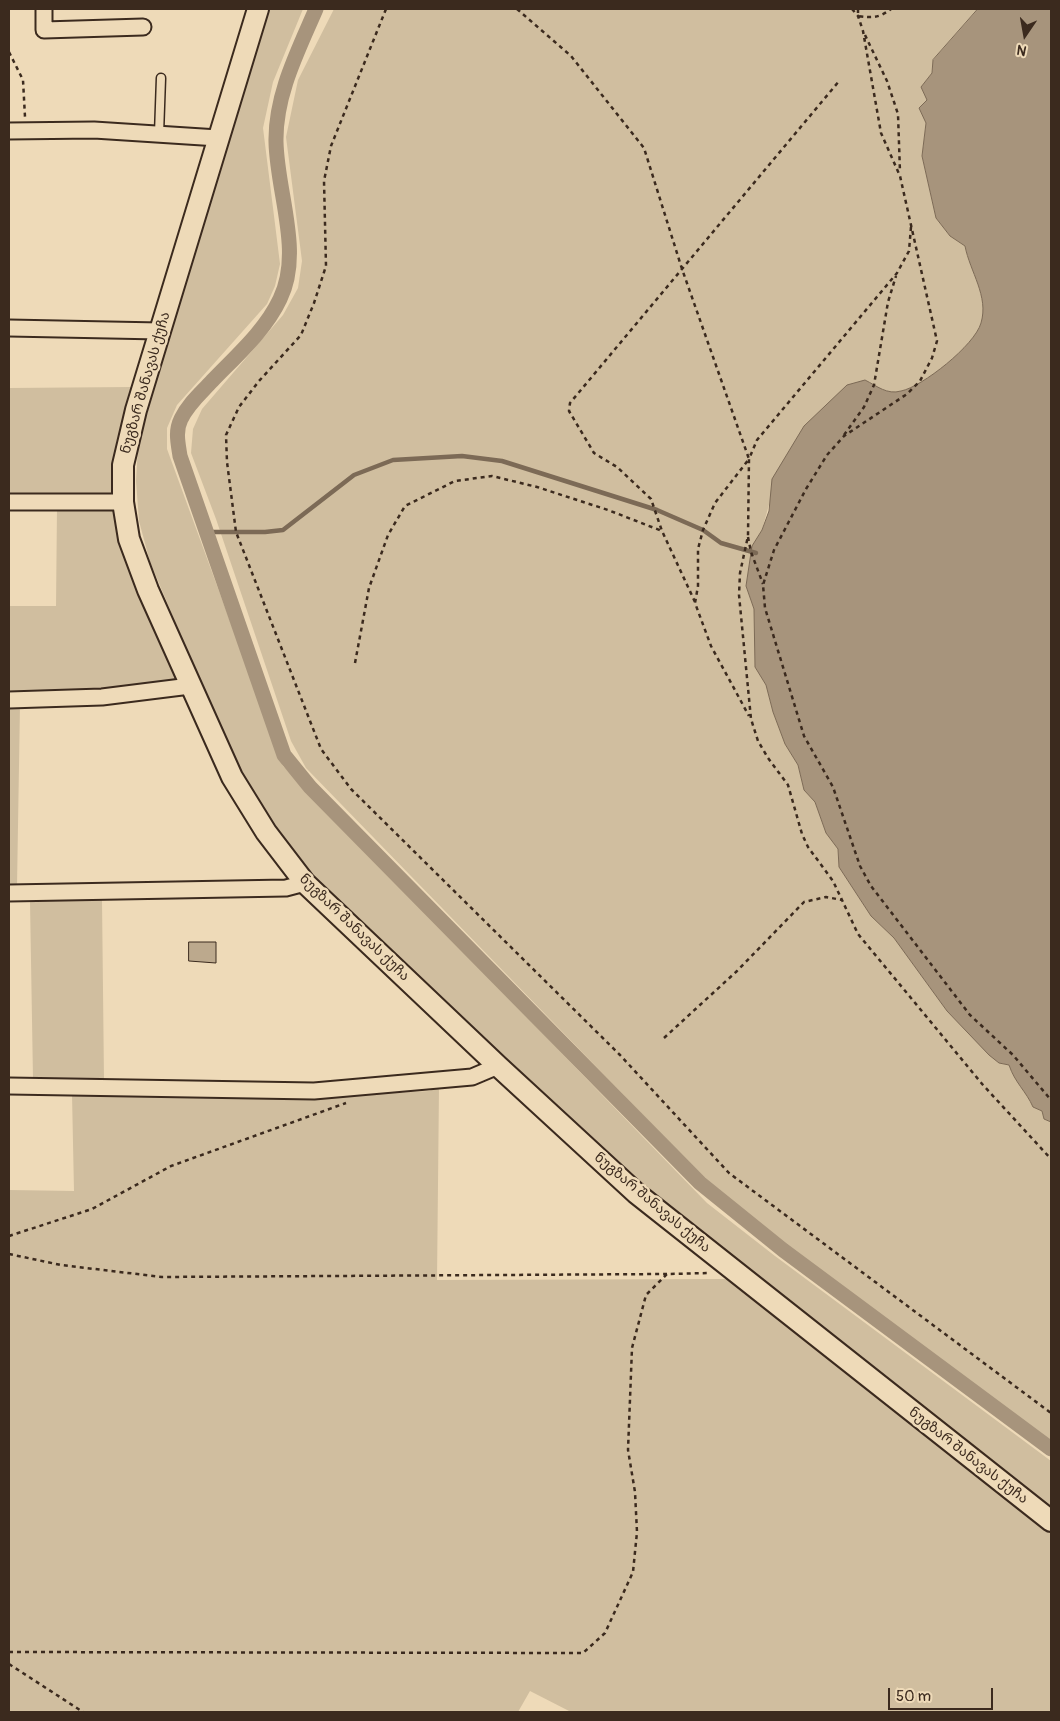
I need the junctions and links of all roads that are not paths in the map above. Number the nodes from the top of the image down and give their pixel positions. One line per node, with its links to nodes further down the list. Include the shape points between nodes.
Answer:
1 (44, 9): 3 (street, via 44,30)
2 (258, 9): 7 (main road, ნუგზარ შანავას ქუჩა)
3 (143, 27)
4 (161, 78): 6 (lane)
5 (9, 130): 6 (street)
6 (159, 134): 7 (street)
7 (218, 138): 9 (main road, ნუგზარ შანავას ქუჩა)
8 (9, 328): 9 (street)
9 (160, 331): 11 (main road, ნუგზარ შანავას ქუჩა, via 128,438 123,465)
10 (9, 502): 11 (street)
11 (124, 502): 12 (main road, ნუგზარ შანავას ქუჩა, via 129,539)
12 (190, 686): 13 (street, via 102,698); 14 (main road, ნუგზარ შანავას ქუჩა, via 232,776 266,832)
13 (9, 700)
14 (305, 883): 15 (street, via 286,888); 16 (main road, ნუგზარ შანავას ქუჩა)
15 (9, 893)
16 (498, 1066): 17 (street, via 472,1077 314,1091); 18 (main road, ნუგზარ შანავას ქუჩა, via 636,1193)
17 (9, 1086)
18 (1051, 1521)

